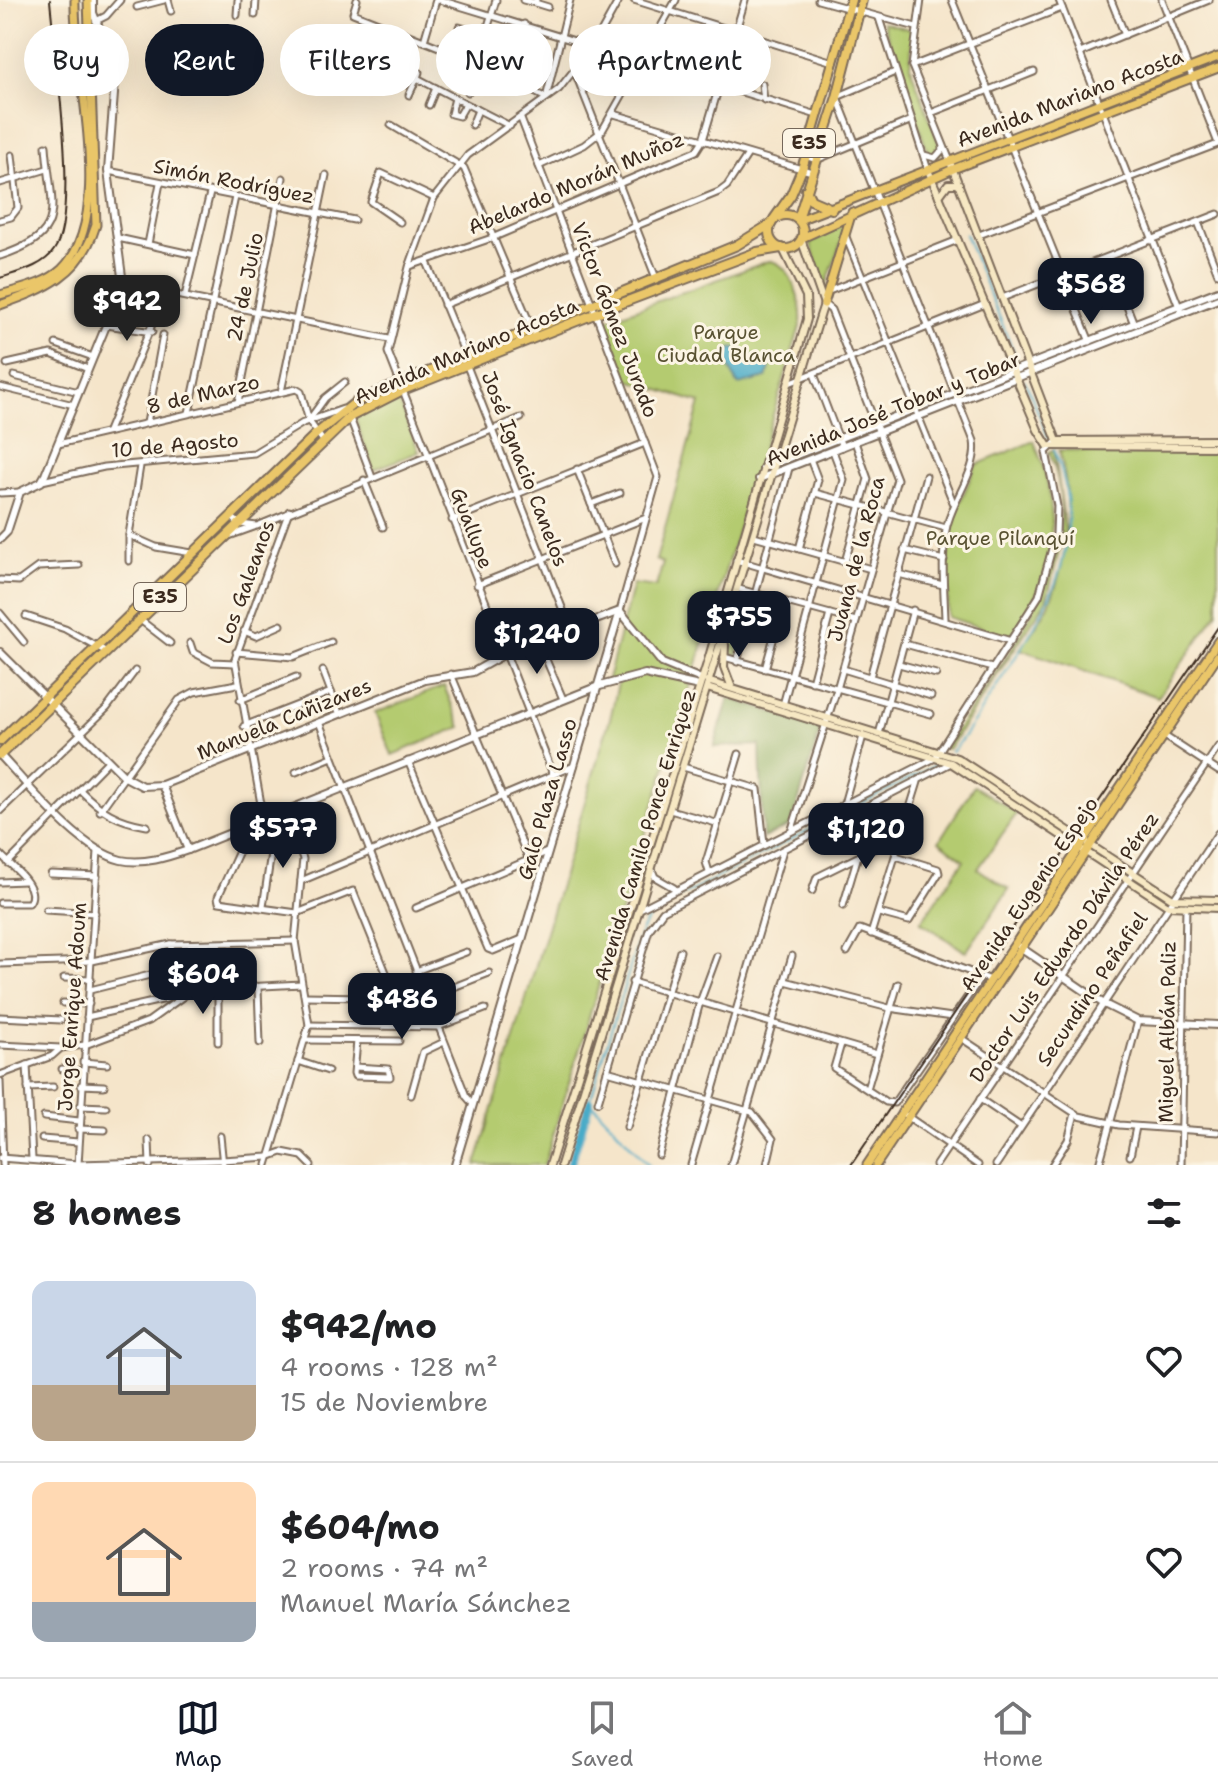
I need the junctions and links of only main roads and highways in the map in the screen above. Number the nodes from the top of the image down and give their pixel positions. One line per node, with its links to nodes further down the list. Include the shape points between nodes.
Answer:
1 (75, 0): 19 (main road, via 89,203 82,238 51,277)
2 (90, 0): 21 (main road, via 96,225 87,250 65,276)
3 (862, 0): 4 (highway, E35)
4 (853, 7): 8 (highway, E35, via 805,156); 8 (highway, E35, via 837,97 816,160)
5 (1218, 57): 7 (main road, Avenida Mariano Acosta, via 1009,138)
6 (1218, 68): 7 (main road, Avenida Mariano Acosta)
7 (951, 166): 9 (main road, Avenida Mariano Acosta); 10 (main road)
8 (807, 170): 11 (highway, E35); 16 (highway, E35)
9 (929, 174): 12 (main road); 13 (main road, Avenida Mariano Acosta); 14 (main road, Avenida Mariano Acosta)
10 (959, 184): 12 (main road, via 944,186); 26 (main road, via 1057,441)
11 (806, 189): 13 (highway, via 811,200); 15 (highway, E35)
12 (939, 196): 26 (main road, via 1048,446)
13 (832, 209): 15 (main road, Avenida Mariano Acosta)
14 (852, 212): 17 (main road, Avenida Mariano Acosta); 20 (main road)
15 (799, 220): 16 (highway, via 787,215); 17 (highway, E35)
16 (772, 222): 18 (highway, via 770,239); 22 (highway, Avenida Mariano Acosta / E35, via 737,245 465,354)
17 (802, 238): 18 (highway, E35, via 794,247); 20 (main road)
18 (782, 248): 22 (highway, Avenida Mariano Acosta / E35, via 757,252 467,366); 34 (main road, Avenida Camilo Ponce Enriquez, via 808,308)
19 (0, 295)
20 (824, 304): 30 (main road, Avenida Camilo Ponce Enriquez)
21 (0, 305)
22 (401, 386): 23 (highway, Avenida Mariano Acosta / E35, via 348,412)
23 (320, 438): 29 (highway, Avenida Mariano Acosta / E35, via 230,516); 29 (highway, Avenida Mariano Acosta / E35, via 240,524)
24 (1183, 439): 25 (main road); 26 (main road); 28 (main road)
25 (1218, 440)
26 (1128, 444): 28 (main road)
27 (1218, 447): 28 (main road)
28 (1184, 448)
29 (196, 556): 32 (highway, Avenida Mariano Acosta / E35); 32 (highway, Avenida Mariano Acosta / E35, via 139,619)
30 (725, 636): 35 (main road, Avenida Camilo Ponce Enriquez); 36 (main road)
31 (1218, 641): 38 (main road, Avenida Eugenio Espejo)
32 (101, 648): 37 (highway, Avenida Mariano Acosta / E35)
33 (1218, 655): 38 (main road, Avenida Eugenio Espejo)
34 (700, 683): 35 (main road); 42 (main road, Avenida Camilo Ponce Enriquez)
35 (709, 685): 36 (main road); 40 (main road, via 825,725); 43 (main road, Avenida Camilo Ponce Enriquez)
36 (732, 688): 40 (main road)
37 (49, 700): 39 (highway, Avenida Mariano Acosta / E35); 41 (highway, Avenida Mariano Acosta / E35)
38 (1160, 733): 44 (main road, Avenida Eugenio Espejo)
39 (0, 741)
40 (937, 754): 44 (main road)
41 (0, 755)
42 (667, 788): 43 (main road); 50 (main road, Avenida Camilo Ponce Enriquez)
43 (676, 790): 51 (main road, Avenida Camilo Ponce Enriquez)
44 (1085, 847): 46 (main road, via 1171,902); 48 (main road, Avenida Eugenio Espejo)
45 (1218, 900): 46 (main road)
46 (1186, 904): 47 (main road)
47 (1218, 908)
48 (1019, 946): 49 (main road, Avenida Eugenio Espejo); 49 (main road, Avenida Eugenio Espejo, via 991,980)
49 (905, 1114): 52 (main road, Avenida Eugenio Espejo); 53 (main road, Avenida Eugenio Espejo)
50 (550, 1165)
51 (561, 1165)
52 (867, 1165)
53 (876, 1165)

